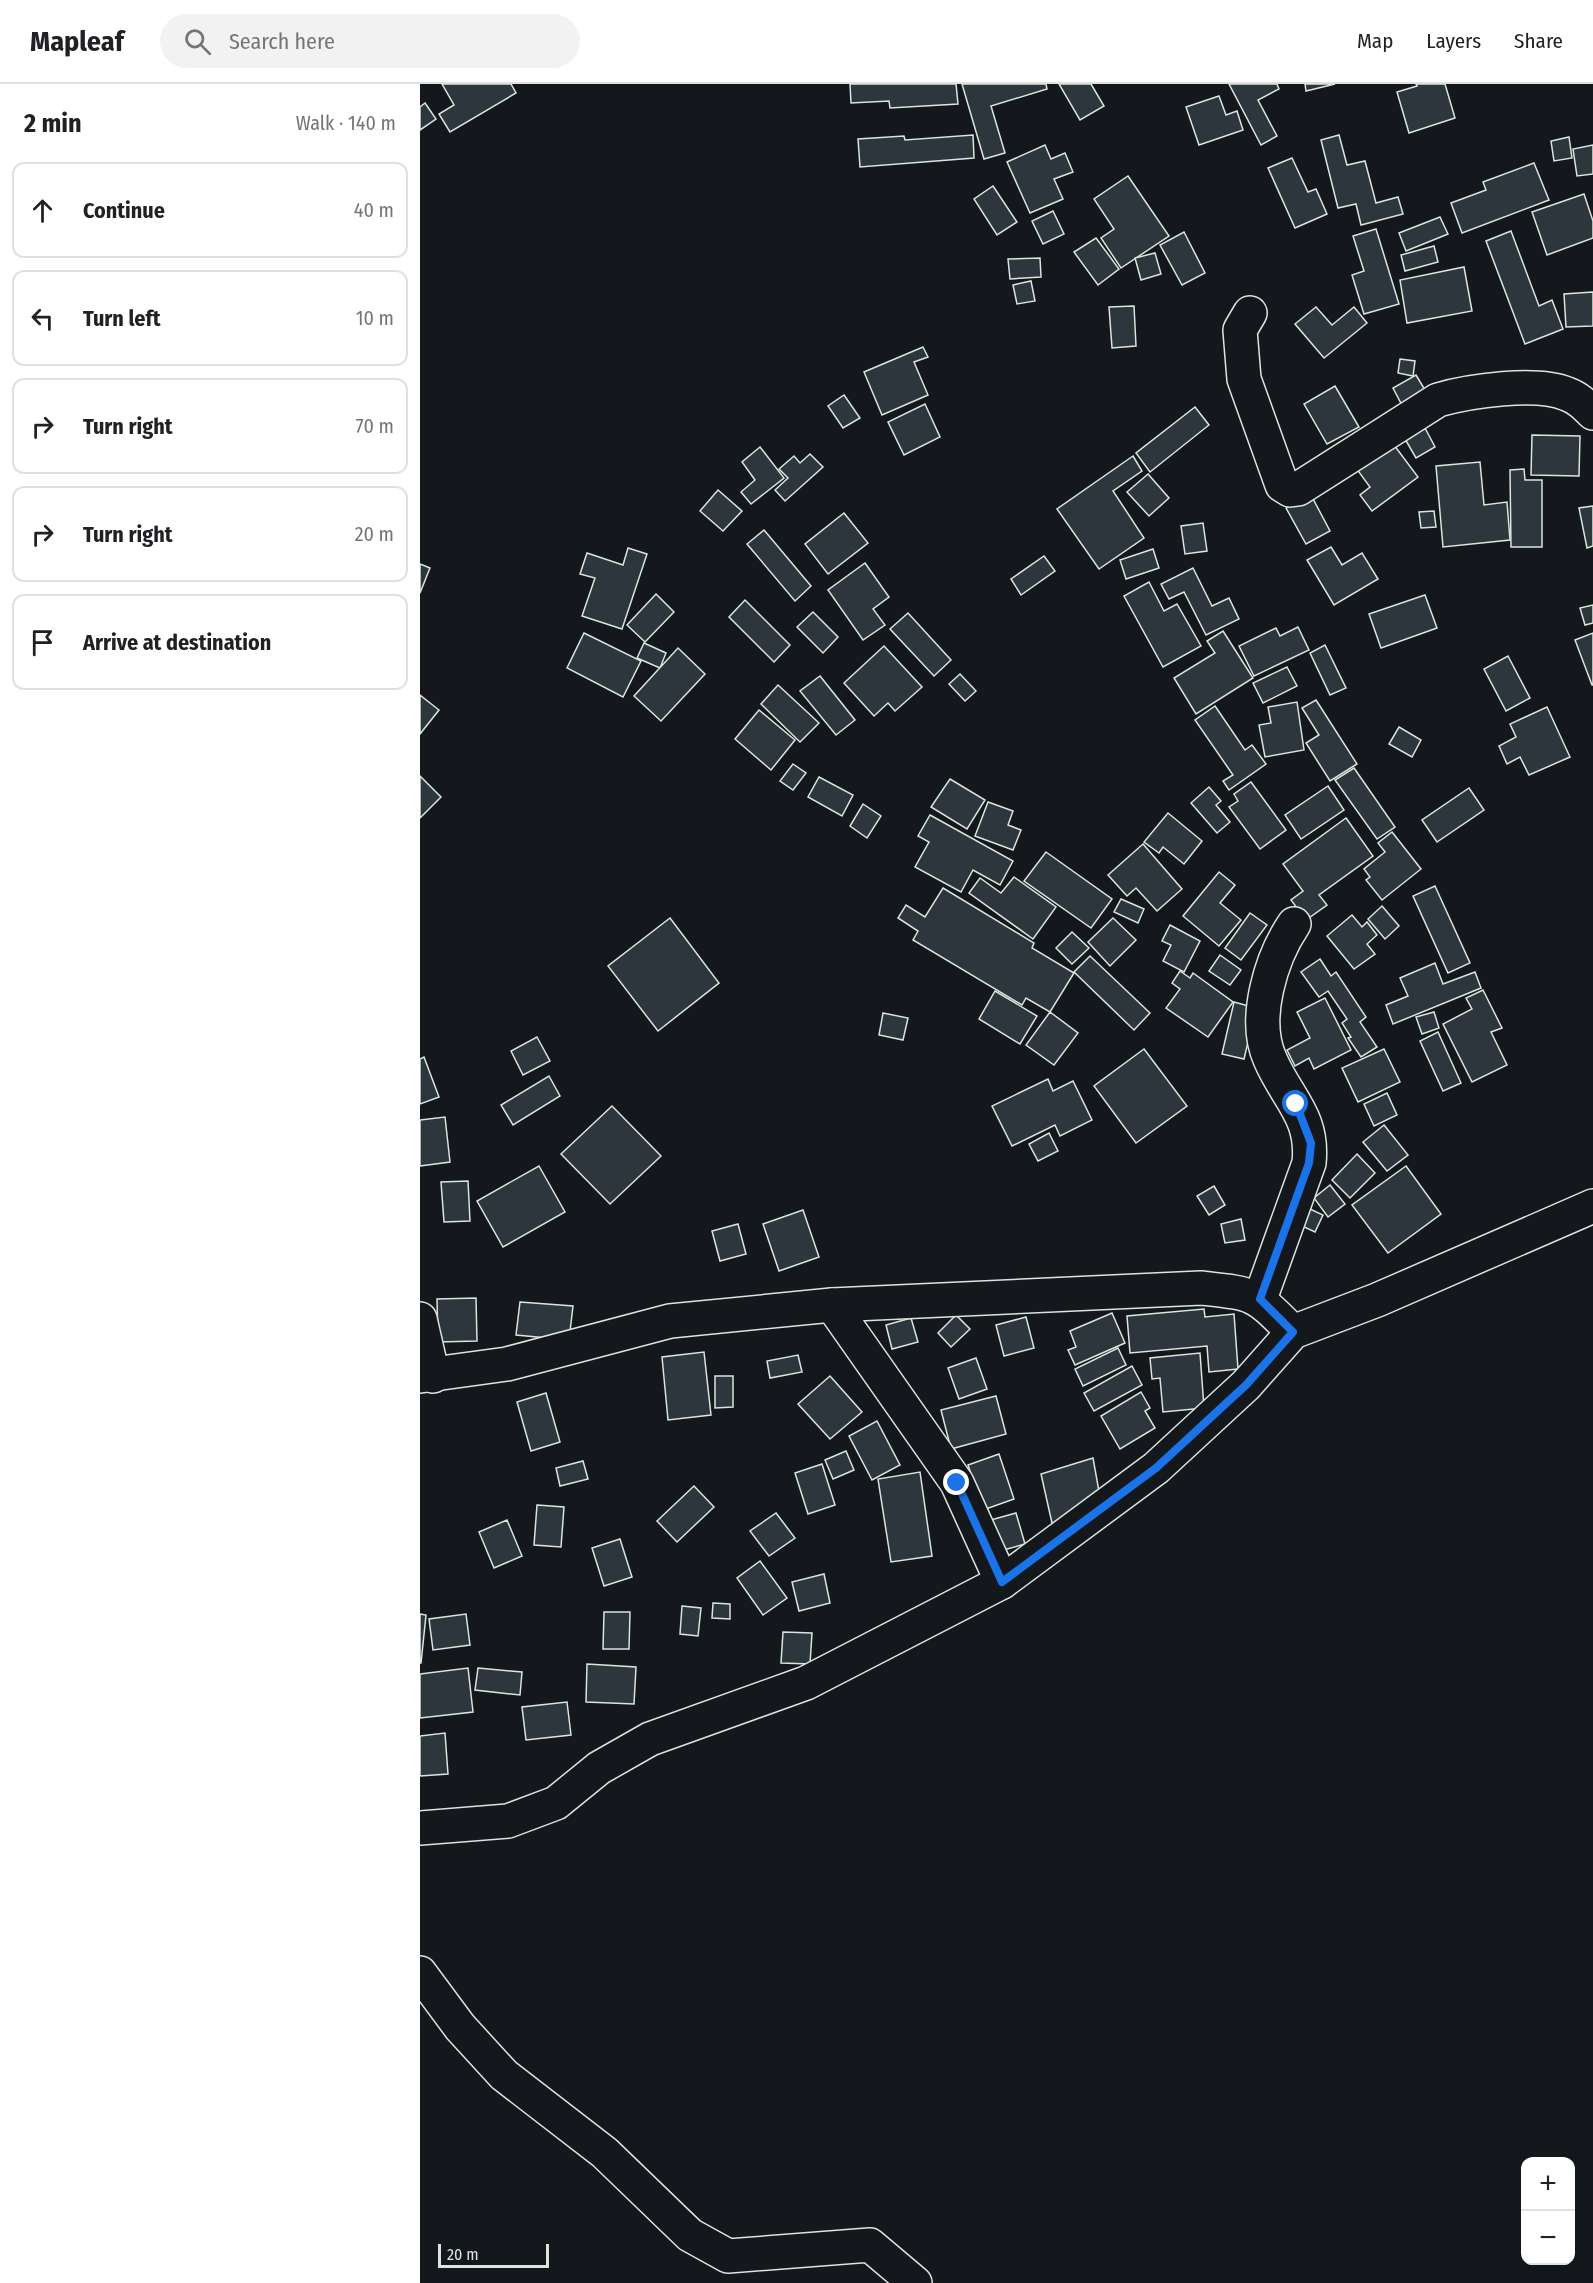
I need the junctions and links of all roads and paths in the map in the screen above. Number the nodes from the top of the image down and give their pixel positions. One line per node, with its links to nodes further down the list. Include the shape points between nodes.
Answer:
1 (1250, 313): 2 (street, via 1240,330 1244,379 1275,469 1282,485 1290,490 1298,489 1438,400 1458,394 1549,389 1580,400)
2 (1593, 413)
3 (1294, 924): 5 (street, via 1271,968 1265,1033 1269,1058 1296,1104 1311,1143 1309,1163)
4 (1593, 1206): 8 (street, via 1377,1300)
5 (1260, 1299): 6 (street, via 1248,1293 1202,1288); 8 (street)
6 (832, 1305): 9 (street, via 670,1321 507,1364); 10 (street, via 957,1483)
7 (420, 1319): 9 (street)
8 (1293, 1332): 10 (street, via 1246,1385 1156,1468)
9 (426, 1376)
10 (1002, 1582): 11 (street, via 806,1683 650,1739 599,1768 556,1803 508,1821)
11 (420, 1828)
12 (420, 1973): 13 (street, via 504,2075 605,2153 690,2235 728,2256 870,2245)
13 (915, 2283)

